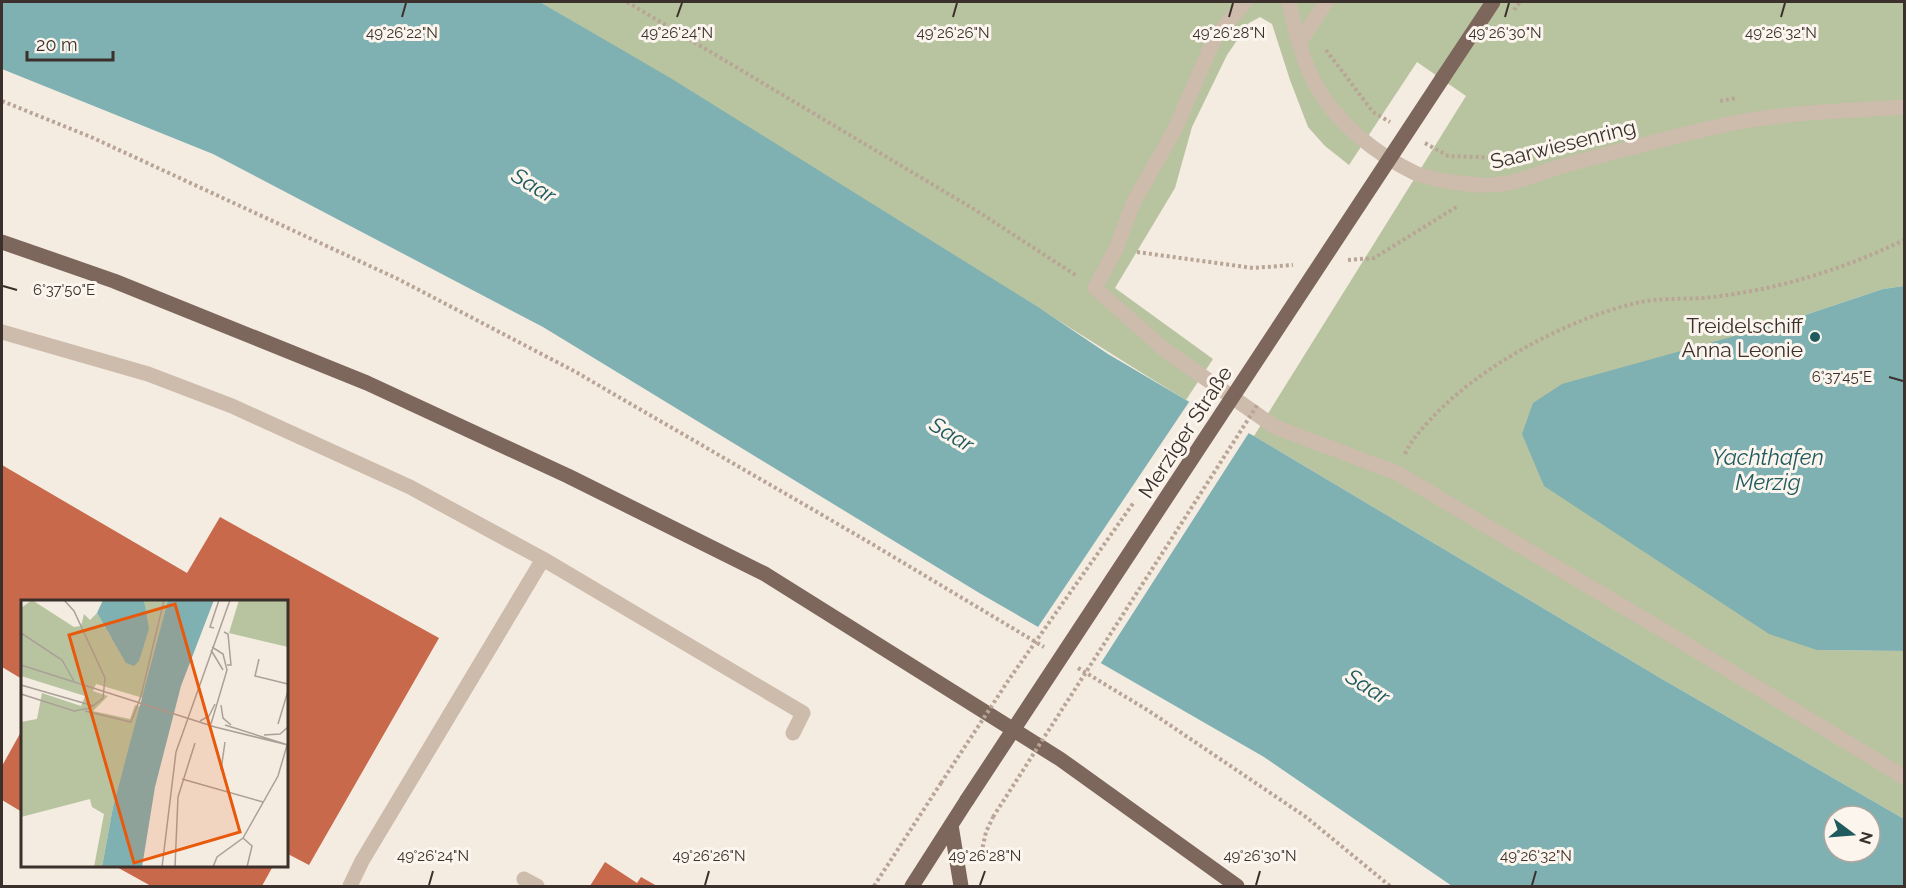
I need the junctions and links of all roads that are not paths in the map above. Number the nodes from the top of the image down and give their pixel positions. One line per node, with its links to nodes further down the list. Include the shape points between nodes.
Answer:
1 (1245, 2): 11 (street, via 1214,39 1175,129 1133,203 1116,249 1095,288 1165,350 1275,427 1397,473)
2 (1289, 2): 5 (street, Saarwiesenring)
3 (1326, 2): 5 (street)
4 (1493, 2): 12 (main road, Merziger Straße, bridge)
5 (1299, 43): 6 (street, Saarwiesenring, via 1317,87 1343,122 1379,151 1417,174 1451,181 1491,185 1522,179 1726,125)
6 (1905, 107)
7 (2, 242): 16 (main road, via 114,281 367,383 568,476 765,574 1060,759)
8 (2, 332): 9 (street, via 148,374 232,406 410,487)
9 (543, 559): 10 (street, via 803,713); 13 (street)
10 (793, 733)
11 (1905, 777)
12 (951, 825): 14 (main road, Merziger Straße); 15 (main road)
13 (350, 886)
14 (912, 886)
15 (961, 886)
16 (1237, 886)

